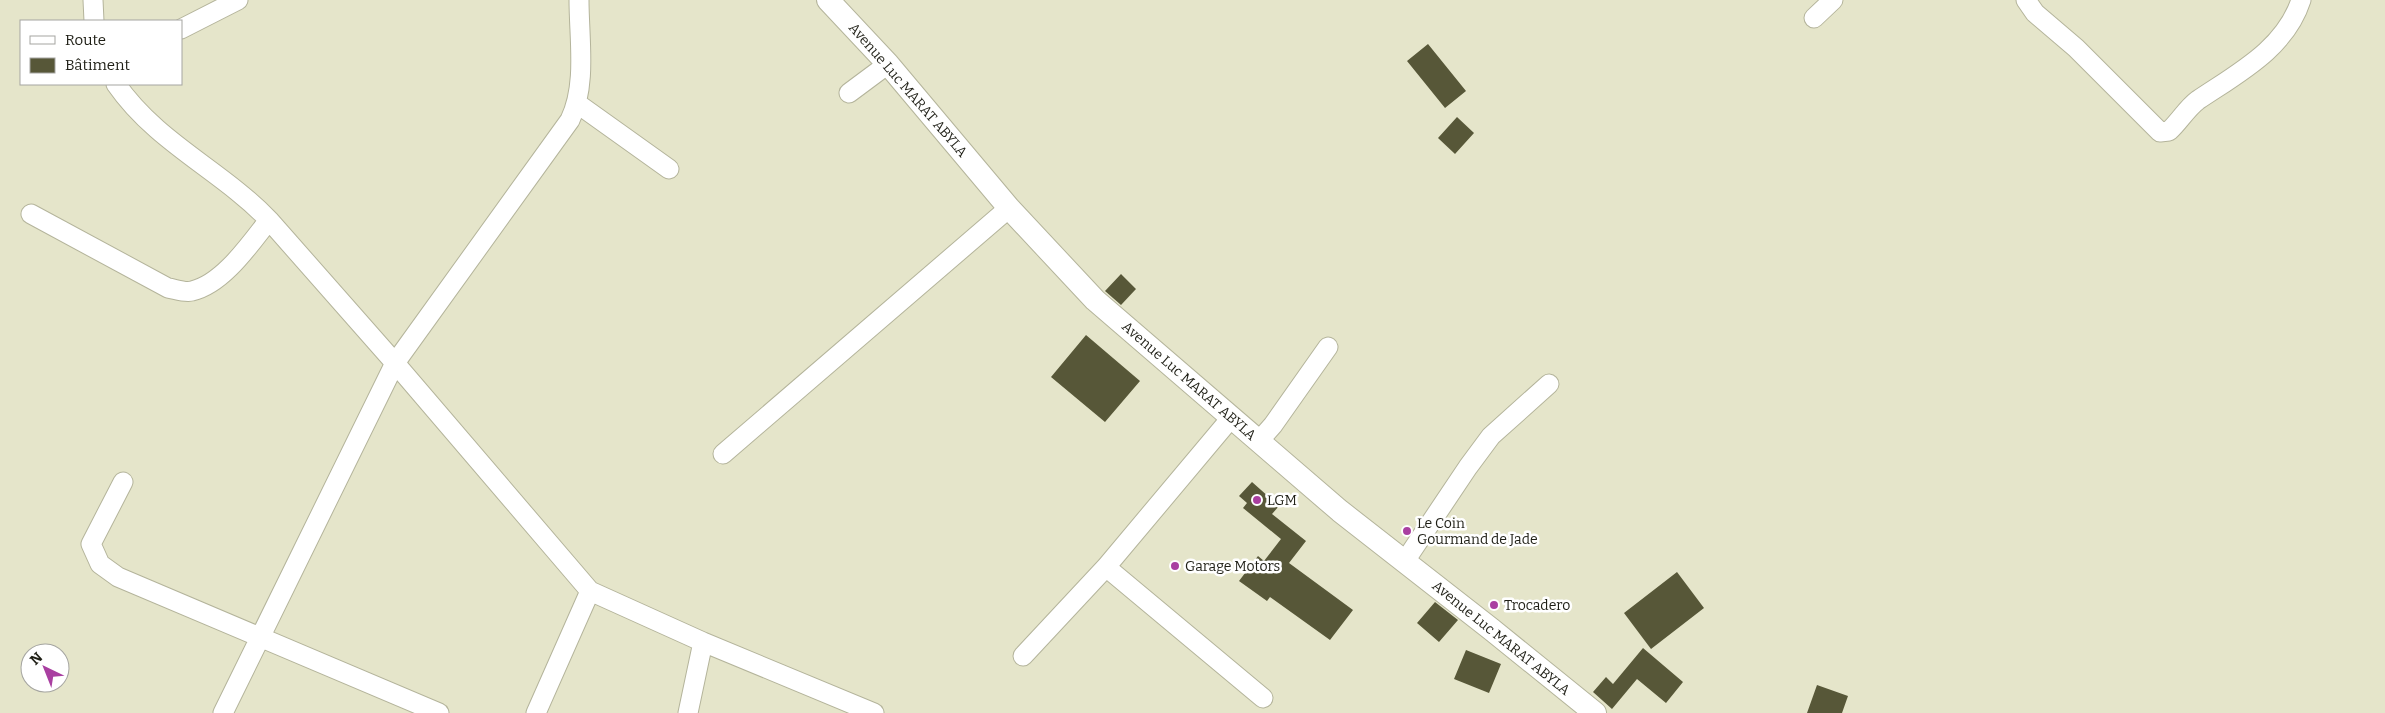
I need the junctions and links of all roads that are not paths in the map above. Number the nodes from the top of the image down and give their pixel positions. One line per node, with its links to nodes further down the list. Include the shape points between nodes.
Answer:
1 (92, 0): 9 (street)
2 (238, 0): 10 (street)
3 (579, 0): 14 (street)
4 (828, 0): 11 (street, Avenue Luc MARAT ABYLA)
5 (1833, 0): 8 (street)
6 (2026, 0): 7 (street, via 2035,13 2076,48 2160,132 2169,131 2196,102 2263,56 2283,33)
7 (2301, 0)
8 (1814, 18)
9 (94, 20)
10 (182, 28)
11 (888, 64): 13 (street); 16 (street, Avenue Luc MARAT ABYLA)
12 (124, 88): 18 (street, via 162,136 249,200)
13 (849, 93)
14 (578, 104): 15 (street); 20 (street, via 570,120)
15 (669, 169)
16 (1009, 208): 22 (street, Avenue Luc MARAT ABYLA, via 1095,300); 24 (street)
17 (31, 214): 18 (street, via 168,288 190,292 208,284 236,262)
18 (269, 220): 20 (street)
19 (1328, 347): 23 (street)
20 (395, 362): 28 (street); 29 (street)
21 (1549, 384): 26 (street, via 1492,436)
22 (1231, 418): 23 (street, Avenue Luc MARAT ABYLA); 27 (street)
23 (1259, 441): 26 (street, Avenue Luc MARAT ABYLA)
24 (723, 454)
25 (123, 482): 29 (street, via 92,544 100,564 118,577)
26 (1405, 562): 38 (street, Avenue Luc MARAT ABYLA)
27 (1106, 567): 31 (street); 32 (street)
28 (590, 591): 30 (street); 35 (street)
29 (260, 639): 33 (street); 34 (street)
30 (703, 642): 36 (street); 37 (street)
31 (1023, 656)
32 (1263, 698)
33 (223, 713)
34 (439, 713)
35 (536, 713)
36 (688, 713)
37 (874, 713)
38 (1595, 713)

